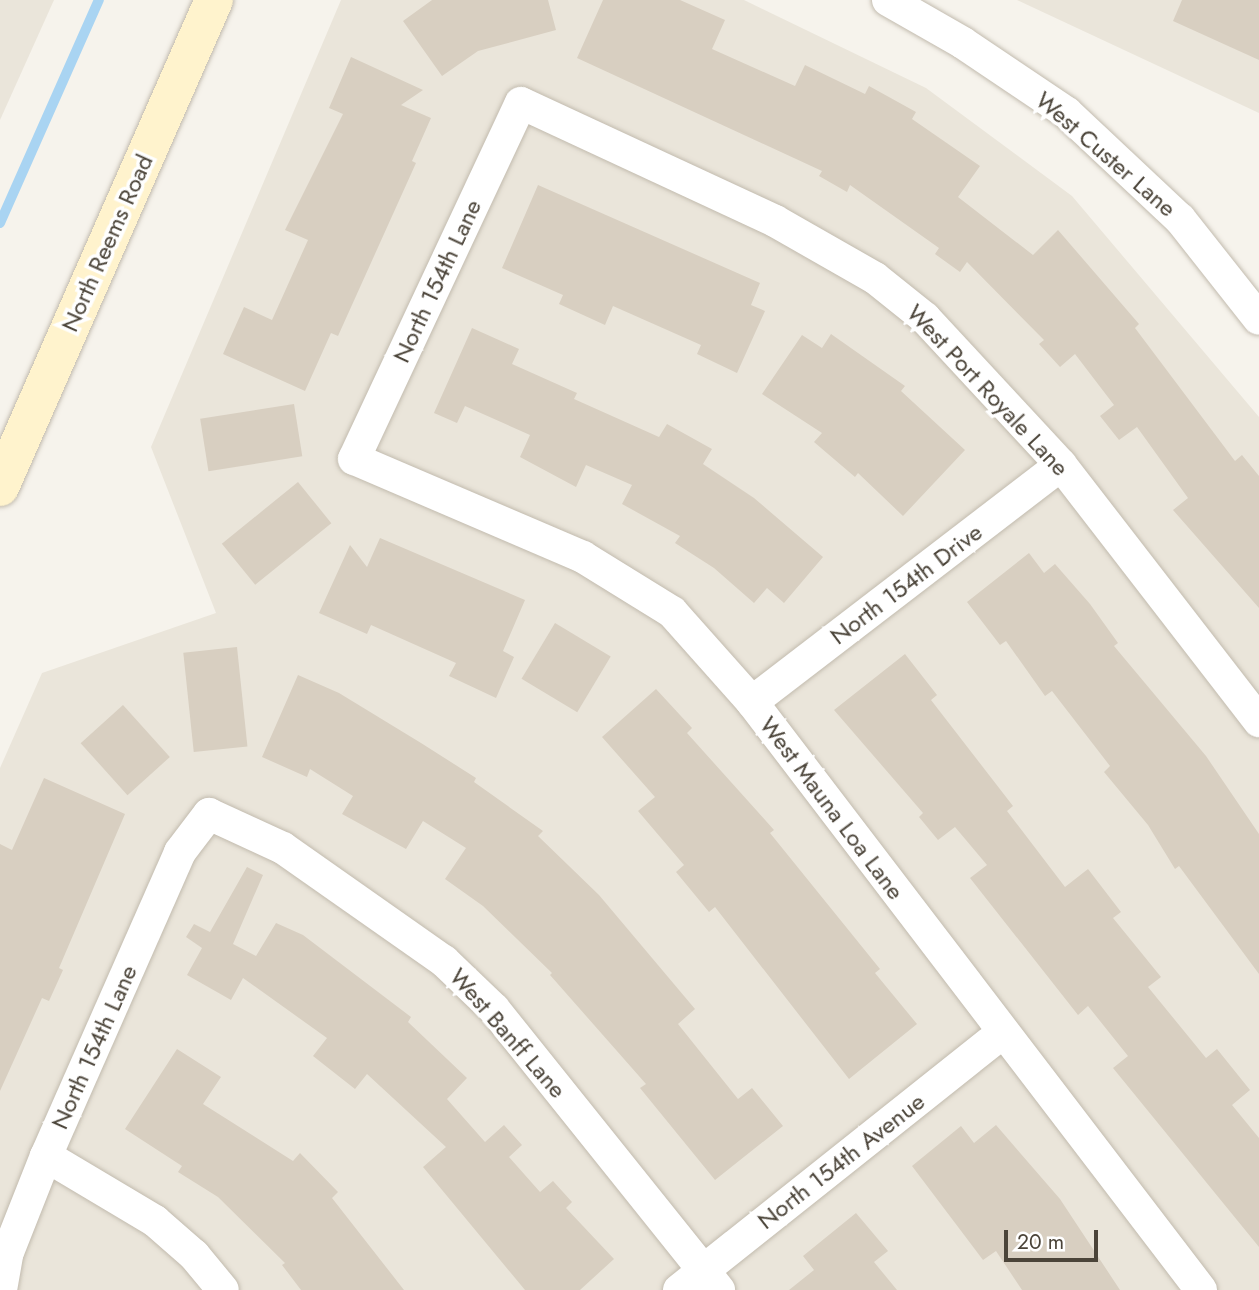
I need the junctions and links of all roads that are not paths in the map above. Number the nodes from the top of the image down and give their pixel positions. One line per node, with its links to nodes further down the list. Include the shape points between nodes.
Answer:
1 (214, 0): 7 (main road, North Reems Road)
2 (888, 0): 4 (street, West Custer Lane, via 963,43 1067,113 1180,219)
3 (521, 103): 5 (street, North 154th Lane); 6 (street, West Port Royale Lane, via 713,189 875,278 925,318)
4 (1254, 301)
5 (354, 459): 8 (street, West Mauna Loa Lane, via 583,557 629,584 672,612)
6 (1061, 465): 8 (street, North 154th Drive); 9 (street, West Port Royale Lane)
7 (0, 487)
8 (752, 702): 11 (street, West Mauna Loa Lane)
9 (1259, 721)
10 (209, 814): 12 (street, North 154th Lane, via 180,852); 13 (street, West Banff Lane, via 283,848 444,961 494,1009)
11 (1003, 1033): 13 (street, North 154th Avenue); 17 (street, West Mauna Loa Lane)
12 (46, 1156): 14 (street, North 154th Lane, via 8,1252); 15 (street, via 155,1222 194,1255)
13 (711, 1280): 16 (street, North 154th Avenue)
14 (1, 1290)
15 (223, 1290)
16 (679, 1290)
17 (1201, 1290)

